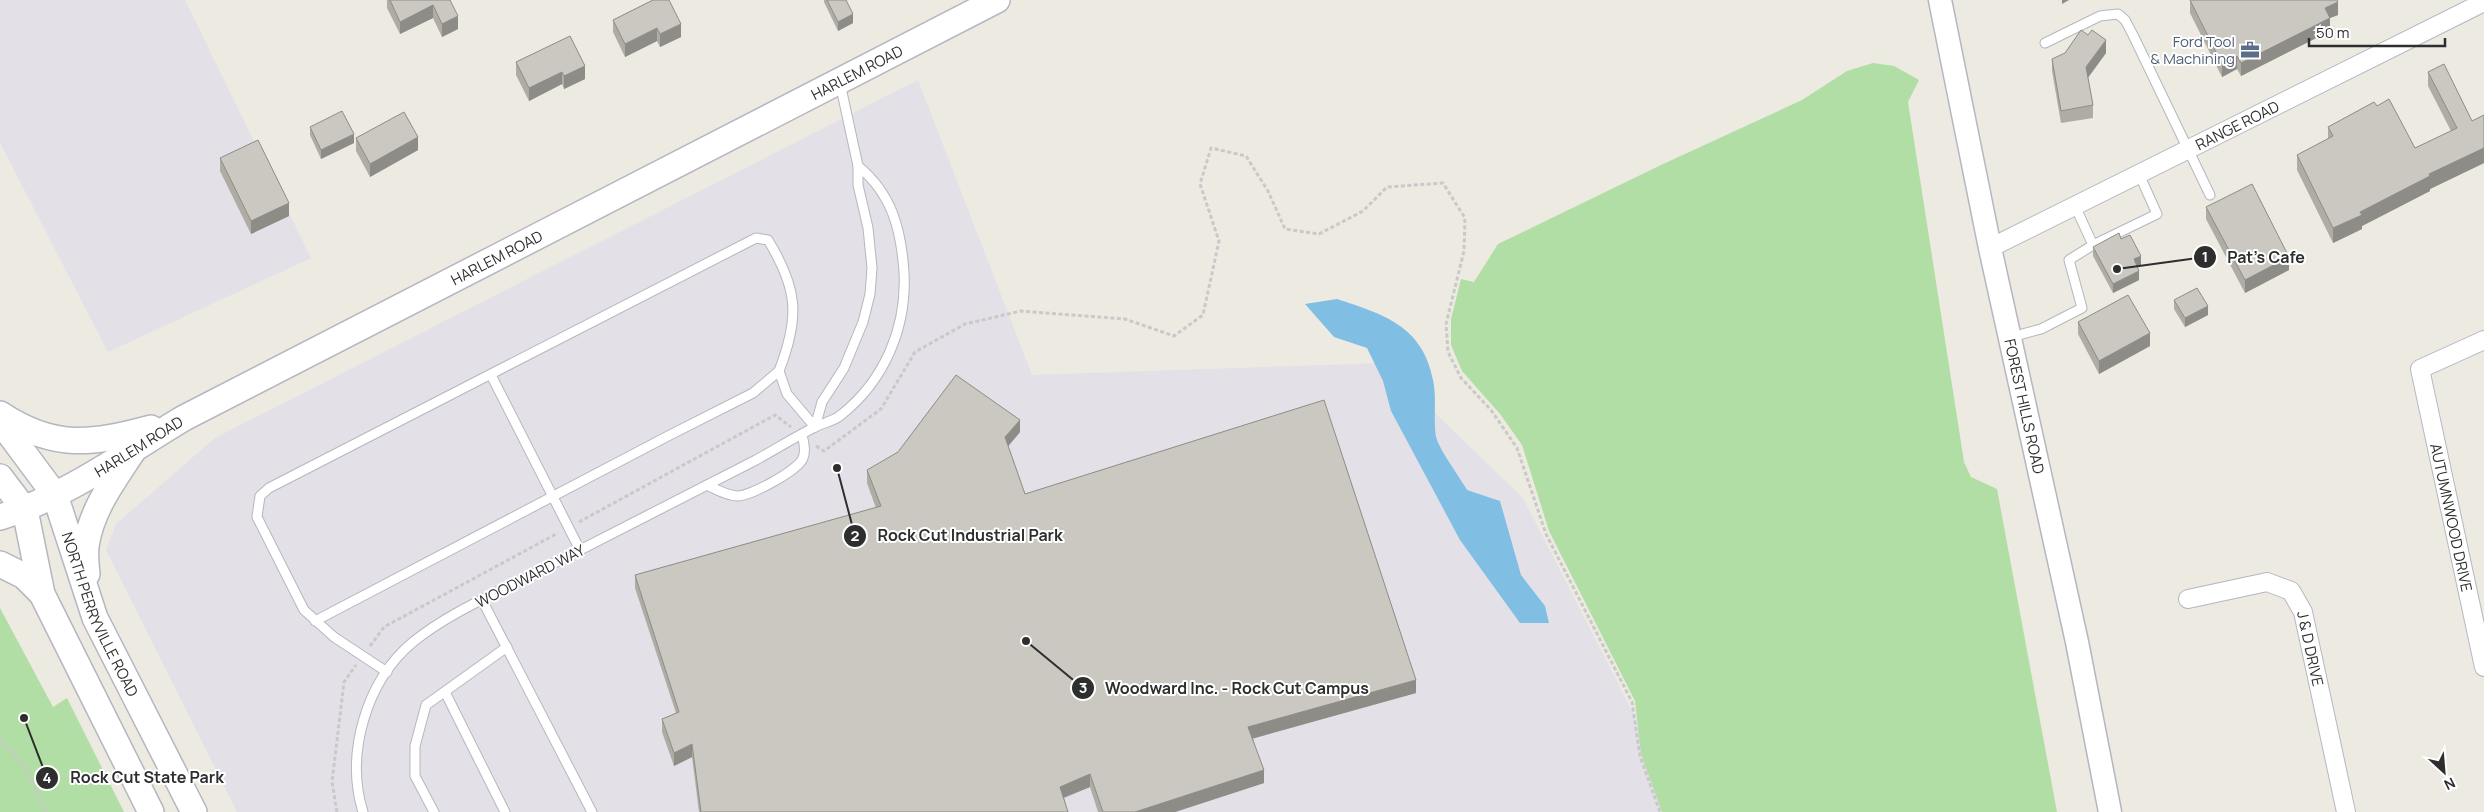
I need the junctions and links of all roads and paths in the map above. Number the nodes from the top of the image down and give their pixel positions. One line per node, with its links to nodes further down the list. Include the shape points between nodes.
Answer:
1 (997, 0): 5 (main road, HARLEM ROAD)
2 (1940, 0): 12 (street, FOREST HILLS ROAD)
3 (2484, 2): 6 (street, RANGE ROAD)
4 (2045, 42): 6 (lane, via 2100,16 2118,14 2133,35)
5 (840, 81): 7 (lane); 18 (main road, HARLEM ROAD)
6 (2189, 149): 8 (street, RANGE ROAD); 9 (lane)
7 (858, 166): 20 (lane, via 858,185 871,249 870,294 854,347 822,402); 20 (lane, WOODWARD WAY, via 876,180 892,212 902,252 903,306 892,350 881,369 840,416)
8 (2139, 174): 10 (street, RANGE ROAD); 11 (lane, via 2157,214)
9 (2210, 195)
10 (2075, 206): 11 (lane); 12 (street, RANGE ROAD)
11 (2093, 245): 13 (lane, via 2069,260 2082,308 2041,329)
12 (1990, 248): 13 (street, FOREST HILLS ROAD)
13 (2009, 338): 51 (street, FOREST HILLS ROAD, via 2077,642)
14 (2484, 340): 38 (street, AUTUMNWOOD DRIVE, via 2420,369)
15 (778, 371): 16 (lane, via 791,340 793,299 784,266 768,240 756,238); 20 (lane, via 787,394); 25 (lane, via 753,393)
16 (491, 374): 25 (lane); 35 (lane, via 269,488 260,496 257,517 304,610)
17 (0, 414): 18 (main road, via 17,426 73,442 108,440)
18 (184, 418): 24 (main road, HARLEM ROAD); 34 (main road, via 133,451 94,517 86,546 86,570)
19 (0, 421): 24 (main road, NORTH PERRYVILLE ROAD)
20 (815, 427): 21 (lane, WOODWARD WAY)
21 (802, 435): 23 (lane, WOODWARD WAY); 23 (lane, via 805,449 796,468 751,493 738,497); 28 (path, via 776,414); 50 (path, via 824,451 881,409 915,352 965,324 1021,311 1125,319 1174,336 1203,315 1219,241 1200,184 1211,148 1246,156 1268,191 1285,229 1319,234 1363,211 1387,187 1443,184 1465,218 1464,251 1446,324 1448,352 1461,378 1491,410 1516,448 1546,534 1632,702 1640,756)
22 (0, 477): 26 (main road)
23 (707, 485): 29 (lane, WOODWARD WAY)
24 (55, 495): 26 (main road, HARLEM ROAD); 34 (main road, NORTH PERRYVILLE ROAD)
25 (553, 496): 28 (lane); 35 (lane)
26 (25, 510): 27 (main road, HARLEM ROAD); 31 (main road)
27 (0, 518)
28 (569, 527): 29 (lane); 37 (path, via 384,627)
29 (580, 550): 33 (lane, WOODWARD WAY)
30 (0, 564): 31 (main road, via 24,576)
31 (42, 594): 43 (main road)
32 (2188, 599): 52 (street, J & D DRIVE, via 2267,582 2291,591 2302,612)
33 (482, 600): 36 (lane); 39 (lane, WOODWARD WAY, via 412,643)
34 (95, 618): 44 (main road, NORTH PERRYVILLE ROAD)
35 (315, 620): 37 (lane)
36 (506, 647): 40 (lane); 49 (lane)
37 (363, 656): 39 (lane); 45 (path, via 344,682 332,782)
38 (2484, 667)
39 (387, 672): 46 (lane, WOODWARD WAY, via 370,701 361,726 358,775)
40 (445, 692): 47 (lane, via 426,705 415,746 415,776); 48 (lane)
41 (0, 739): 42 (path, via 26,768)
42 (46, 812)
43 (150, 812)
44 (194, 812)
45 (337, 812)
46 (363, 812)
47 (434, 812)
48 (506, 812)
49 (592, 812)
50 (1660, 812)
51 (2110, 812)
52 (2346, 812)

